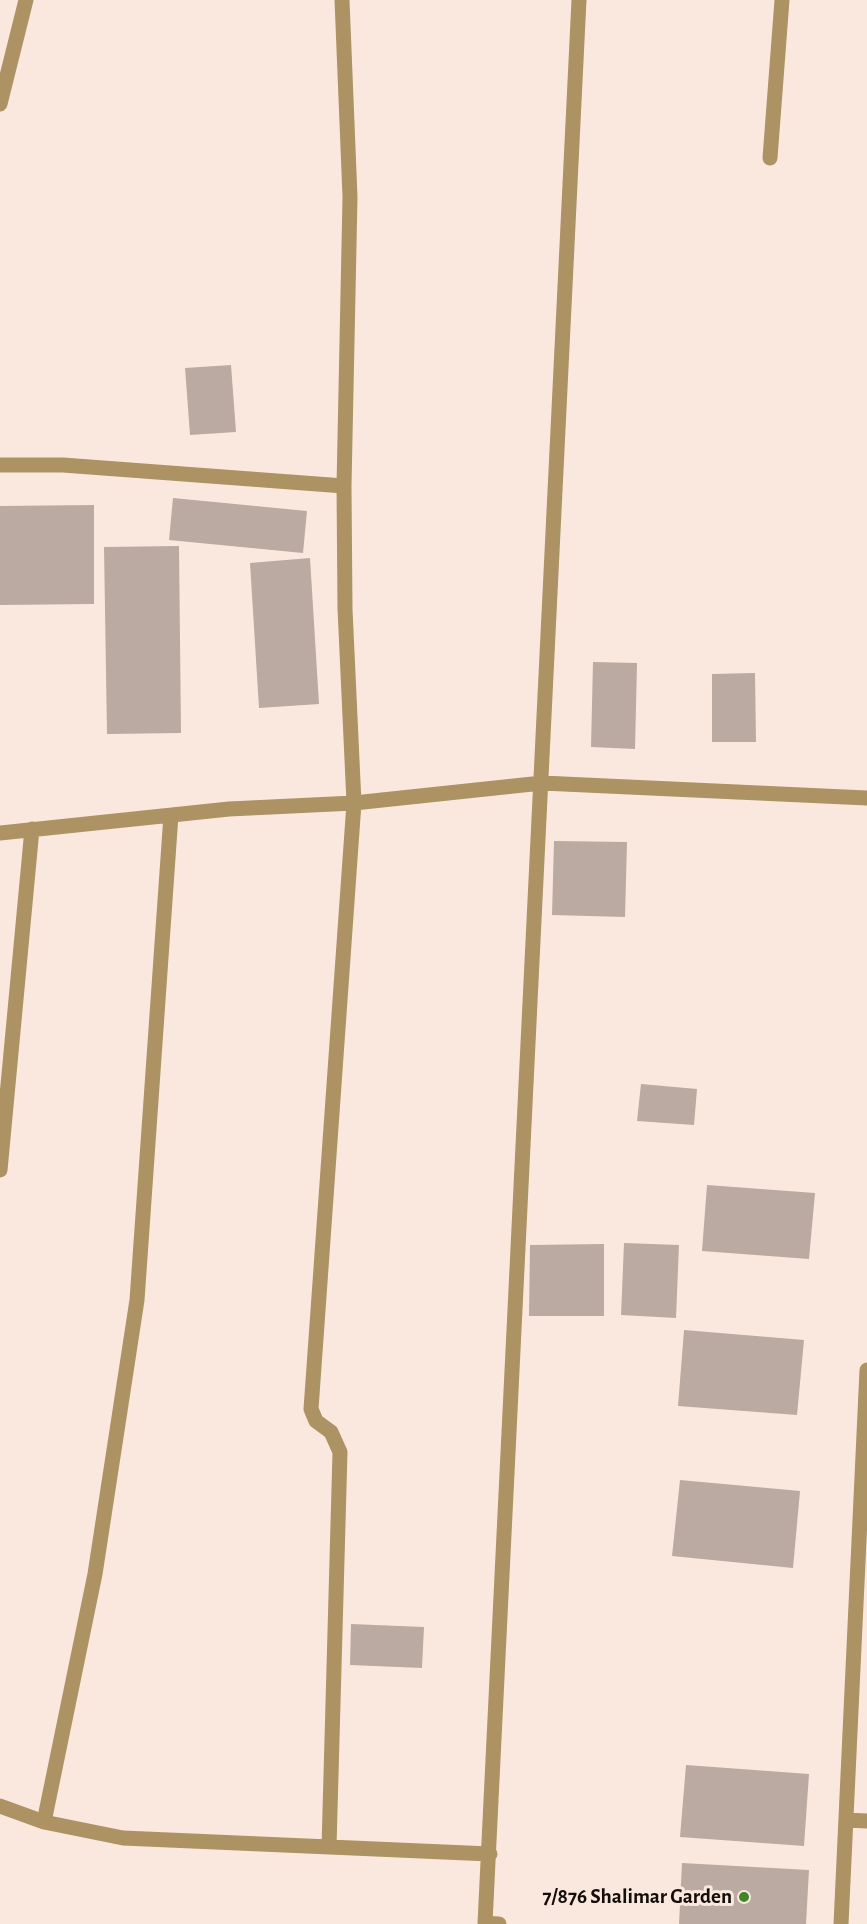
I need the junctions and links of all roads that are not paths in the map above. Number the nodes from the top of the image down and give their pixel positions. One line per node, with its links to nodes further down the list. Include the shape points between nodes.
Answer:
1 (26, 0): 5 (street)
2 (342, 0): 8 (street, via 350,197)
3 (579, 0): 9 (street)
4 (782, 0): 6 (street)
5 (0, 104)
6 (770, 158)
7 (0, 465): 8 (street, via 63,465)
8 (344, 486): 11 (street)
9 (542, 783): 10 (street); 11 (street); 22 (street)
10 (867, 798)
11 (354, 803): 12 (street); 21 (street, via 311,1409 316,1421 331,1432 339,1452)
12 (171, 815): 13 (street); 20 (street, via 137,1300 95,1574)
13 (32, 830): 14 (street); 15 (street)
14 (0, 833)
15 (0, 1170)
16 (867, 1370): 18 (street)
17 (0, 1806): 20 (street)
18 (846, 1820): 19 (street); 24 (street)
19 (867, 1821)
20 (44, 1822): 21 (street, via 123,1838)
21 (330, 1846): 22 (street)
22 (490, 1854): 23 (street, via 486,1923)
23 (499, 1924)
24 (841, 1924)

